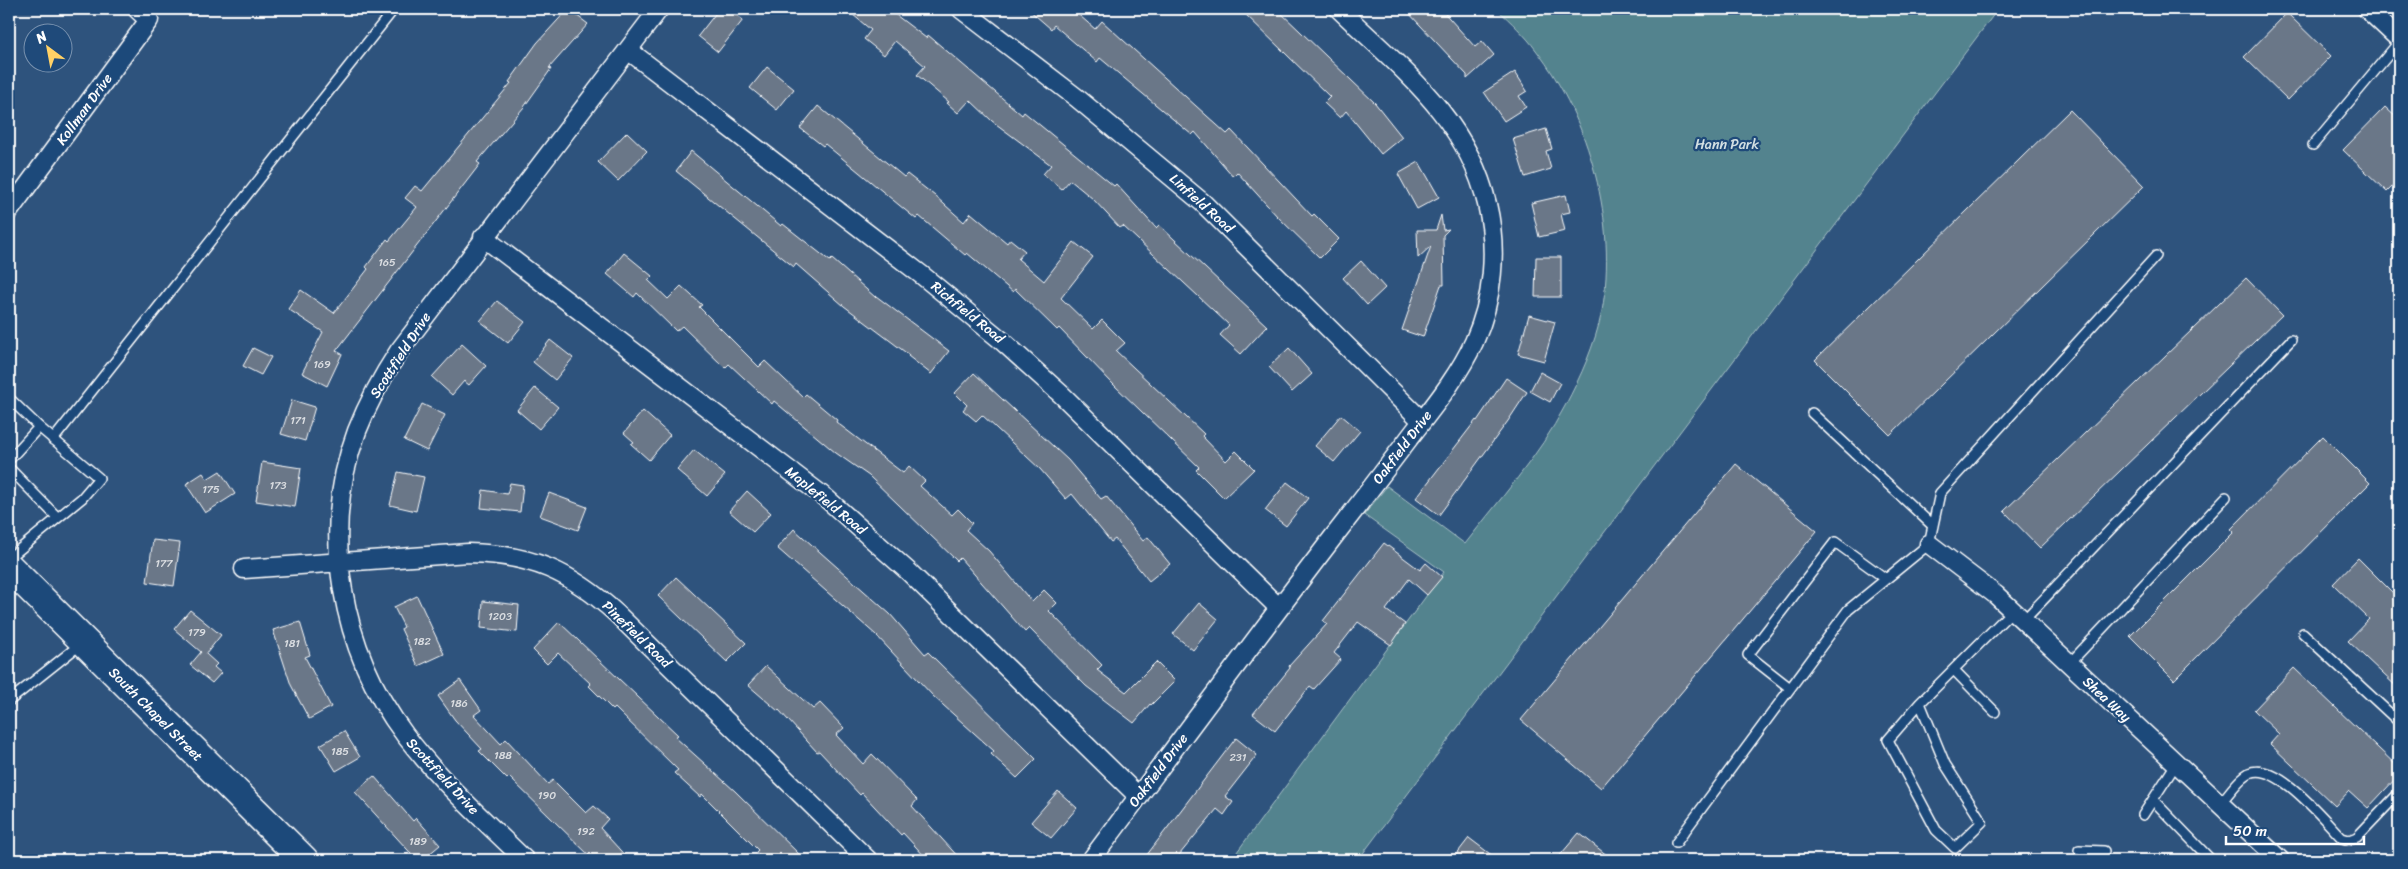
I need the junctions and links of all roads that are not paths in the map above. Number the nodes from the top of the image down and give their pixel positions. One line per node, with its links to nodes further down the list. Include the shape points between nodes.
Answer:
1 (138, 9): 10 (street, Kollman Drive, via 149,20)
2 (394, 9): 19 (lane)
3 (659, 9): 8 (street, Scottfield Drive)
4 (960, 9): 17 (street, Linfield Road, via 1090,109 1203,203)
5 (1339, 9): 17 (street, Oakfield Drive, via 1426,94 1459,134 1474,164 1488,207 1492,260 1484,316 1462,364)
6 (2367, 9): 7 (street)
7 (2399, 41): 9 (lane)
8 (628, 50): 12 (street, Scottfield Drive); 31 (street, Richfield Road, via 923,276 1001,340 1062,394)
9 (2313, 145)
10 (14, 191): 11 (street, Kollman Drive)
11 (9, 211)
12 (483, 237): 27 (street, Scottfield Drive, via 399,351 367,407 356,433 342,486); 44 (street, Maplefield Road, via 827,499 909,572)
13 (2156, 256): 24 (lane, via 1940,493)
14 (2291, 340): 32 (lane)
15 (9, 398): 18 (lane)
16 (1812, 413): 24 (lane)
17 (1422, 421): 31 (street, Oakfield Drive)
18 (39, 427): 19 (lane); 20 (lane)
19 (53, 440): 23 (lane, via 99,478 82,498)
20 (9, 460)
21 (9, 468): 23 (lane)
22 (2226, 497): 35 (lane)
23 (58, 517): 26 (lane)
24 (1933, 526): 25 (lane)
25 (1929, 544): 30 (lane); 32 (street, Shea Way)
26 (9, 558)
27 (340, 561): 29 (street, Pinefield Road); 52 (street, Scottfield Drive, via 342,587 356,642 390,714 438,775); 53 (street, Pinefield Road, via 497,554 522,558 567,576 617,614)
28 (9, 567): 34 (main road, South Chapel Street)
29 (244, 568)
30 (1886, 579): 37 (lane, via 1848,610); 37 (lane, via 1835,542 1748,655)
31 (1279, 608): 44 (street, Oakfield Drive)
32 (2018, 616): 35 (street, Shea Way); 36 (lane)
33 (2303, 633): 41 (lane)
34 (84, 641): 38 (lane); 51 (main road, South Chapel Street)
35 (2069, 664): 42 (street, Shea Way)
36 (1954, 670): 39 (lane); 40 (lane)
37 (1790, 688): 48 (lane)
38 (9, 701)
39 (1920, 703): 39 (lane, via 1888,740 1936,830 1955,848 1982,822 1945,764)
40 (1995, 712)
41 (2399, 722)
42 (2176, 764): 45 (lane); 46 (street, Shea Way)
43 (2399, 792): 46 (lane, via 2357,837 2349,840 2342,838 2283,779 2261,771 2248,774)
44 (1139, 797): 54 (street, Oakfield Drive)
45 (2153, 800): 47 (lane); 55 (lane)
46 (2220, 804): 56 (street, Shea Way)
47 (2143, 814)
48 (1676, 843)
49 (2079, 850): 50 (lane)
50 (2104, 851)
51 (304, 860)
52 (525, 860)
53 (868, 860)
54 (1091, 860)
55 (2211, 860)
56 (2280, 860)

